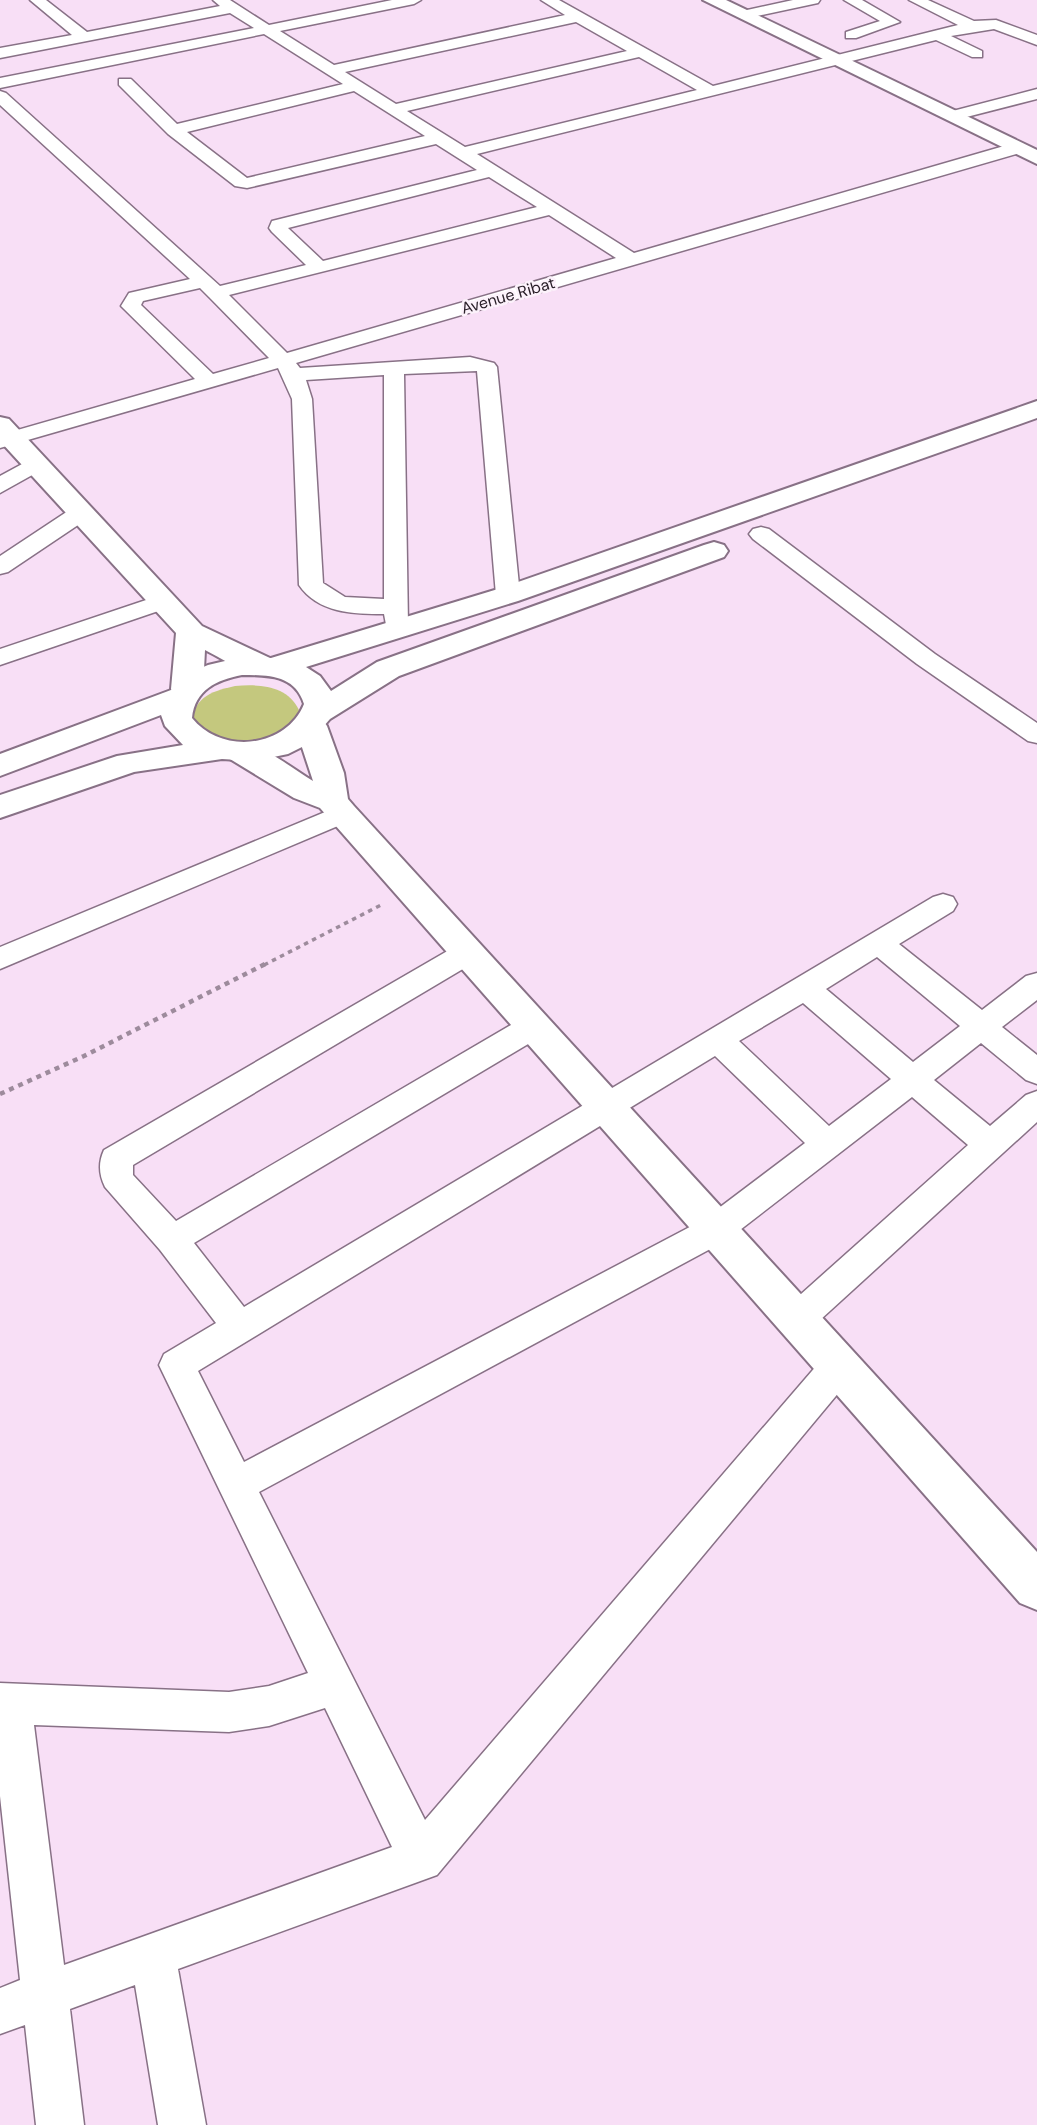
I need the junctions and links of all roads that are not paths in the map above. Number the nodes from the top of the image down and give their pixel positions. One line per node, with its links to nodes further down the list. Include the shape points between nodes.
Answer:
1 (37, 0): 16 (street)
2 (414, 0): 14 (street)
3 (548, 0): 10 (street)
4 (712, 0): 9 (main road)
5 (813, 0): 9 (street)
6 (850, 0): 18 (street, via 893,22)
7 (916, 0): 13 (street)
8 (227, 4): 14 (street); 16 (street)
9 (743, 15): 18 (main road)
10 (578, 17): 20 (street); 23 (street)
11 (1023, 19): 12 (street)
12 (996, 24): 13 (street); 17 (street)
13 (972, 26): 15 (street)
14 (268, 30): 23 (street); 25 (street)
15 (938, 35): 21 (street); 22 (street)
16 (84, 37): 19 (street)
17 (1037, 40)
18 (807, 46): 22 (main road)
19 (0, 52)
20 (641, 52): 27 (street); 30 (street)
21 (976, 54)
22 (836, 60): 27 (street); 31 (main road)
23 (331, 70): 26 (street)
24 (125, 82): 32 (street)
25 (0, 83)
26 (356, 86): 30 (street); 32 (street)
27 (711, 91): 35 (street)
28 (1037, 94): 31 (street)
29 (5, 105): 41 (street)
30 (393, 109): 33 (street)
31 (951, 116): 34 (main road)
32 (174, 130): 33 (street, via 247,183)
33 (439, 138): 35 (street)
34 (1017, 148): 36 (main road); 39 (street, Avenue Ribat)
35 (462, 153): 37 (street)
36 (1037, 158)
37 (492, 171): 38 (street); 40 (street, via 278,225)
38 (551, 209): 39 (street); 40 (street)
39 (631, 259): 42 (street, Avenue Ribat)
40 (319, 267): 41 (street)
41 (210, 287): 42 (street); 44 (street, via 131,301)
42 (289, 368): 43 (street); 44 (street, Avenue Ribat); 55 (street, via 302,399 311,585 338,603)
43 (394, 369): 53 (street, via 470,363 489,370); 55 (street)
44 (209, 382): 47 (street, Avenue Ribat)
45 (1037, 409): 53 (main road)
46 (1037, 432): 51 (main road)
47 (4, 435): 48 (main road)
48 (35, 464): 49 (street); 50 (main road)
49 (0, 486)
50 (79, 514): 52 (street); 54 (main road)
51 (761, 534): 60 (main road, via 388,669); 61 (street, via 926,659)
52 (0, 567)
53 (508, 595): 55 (main road)
54 (161, 602): 56 (main road); 57 (street)
55 (395, 618): 58 (main road)
56 (191, 632): 58 (main road); 59 (main road)
57 (0, 657)
58 (267, 666): 59 (main road, via 226,669 198,680); 60 (main road, via 298,675 314,687 320,704)
59 (184, 693): 62 (main road, via 176,719 181,729 203,745); 63 (main road)
60 (315, 719): 62 (main road, via 281,745); 65 (main road)
61 (1037, 735)
62 (230, 751): 64 (main road, via 129,763); 65 (main road)
63 (0, 765)
64 (0, 807)
65 (337, 808): 68 (main road); 69 (street)
66 (943, 904): 67 (street)
67 (878, 943): 71 (street); 73 (street)
68 (467, 953): 72 (main road); 82 (street, via 116,1160 117,1178)
69 (0, 959)
70 (1037, 984): 73 (street)
71 (804, 988): 74 (street); 76 (street)
72 (534, 1026): 78 (main road); 82 (street)
73 (981, 1027): 75 (street); 76 (street)
74 (718, 1040): 78 (street); 79 (street)
75 (1037, 1072)
76 (912, 1079): 79 (street); 80 (street)
77 (1037, 1102): 80 (street)
78 (608, 1107): 81 (main road); 84 (street)
79 (827, 1144): 81 (street)
80 (990, 1145): 83 (street)
81 (715, 1230): 83 (main road); 86 (street)
82 (172, 1240): 84 (street)
83 (795, 1321): 85 (main road)
84 (240, 1328): 86 (street, via 177,1365)
85 (837, 1368): 87 (main road); 90 (street)
86 (236, 1485): 88 (street)
87 (1037, 1587)
88 (335, 1685): 89 (street, via 269,1706 229,1712); 90 (street)
89 (6, 1704): 92 (street)
90 (421, 1859): 91 (street)
91 (153, 1956): 92 (street); 95 (street)
92 (45, 1995): 93 (street); 94 (street)
93 (0, 2011)
94 (60, 2125)
95 (182, 2125)

